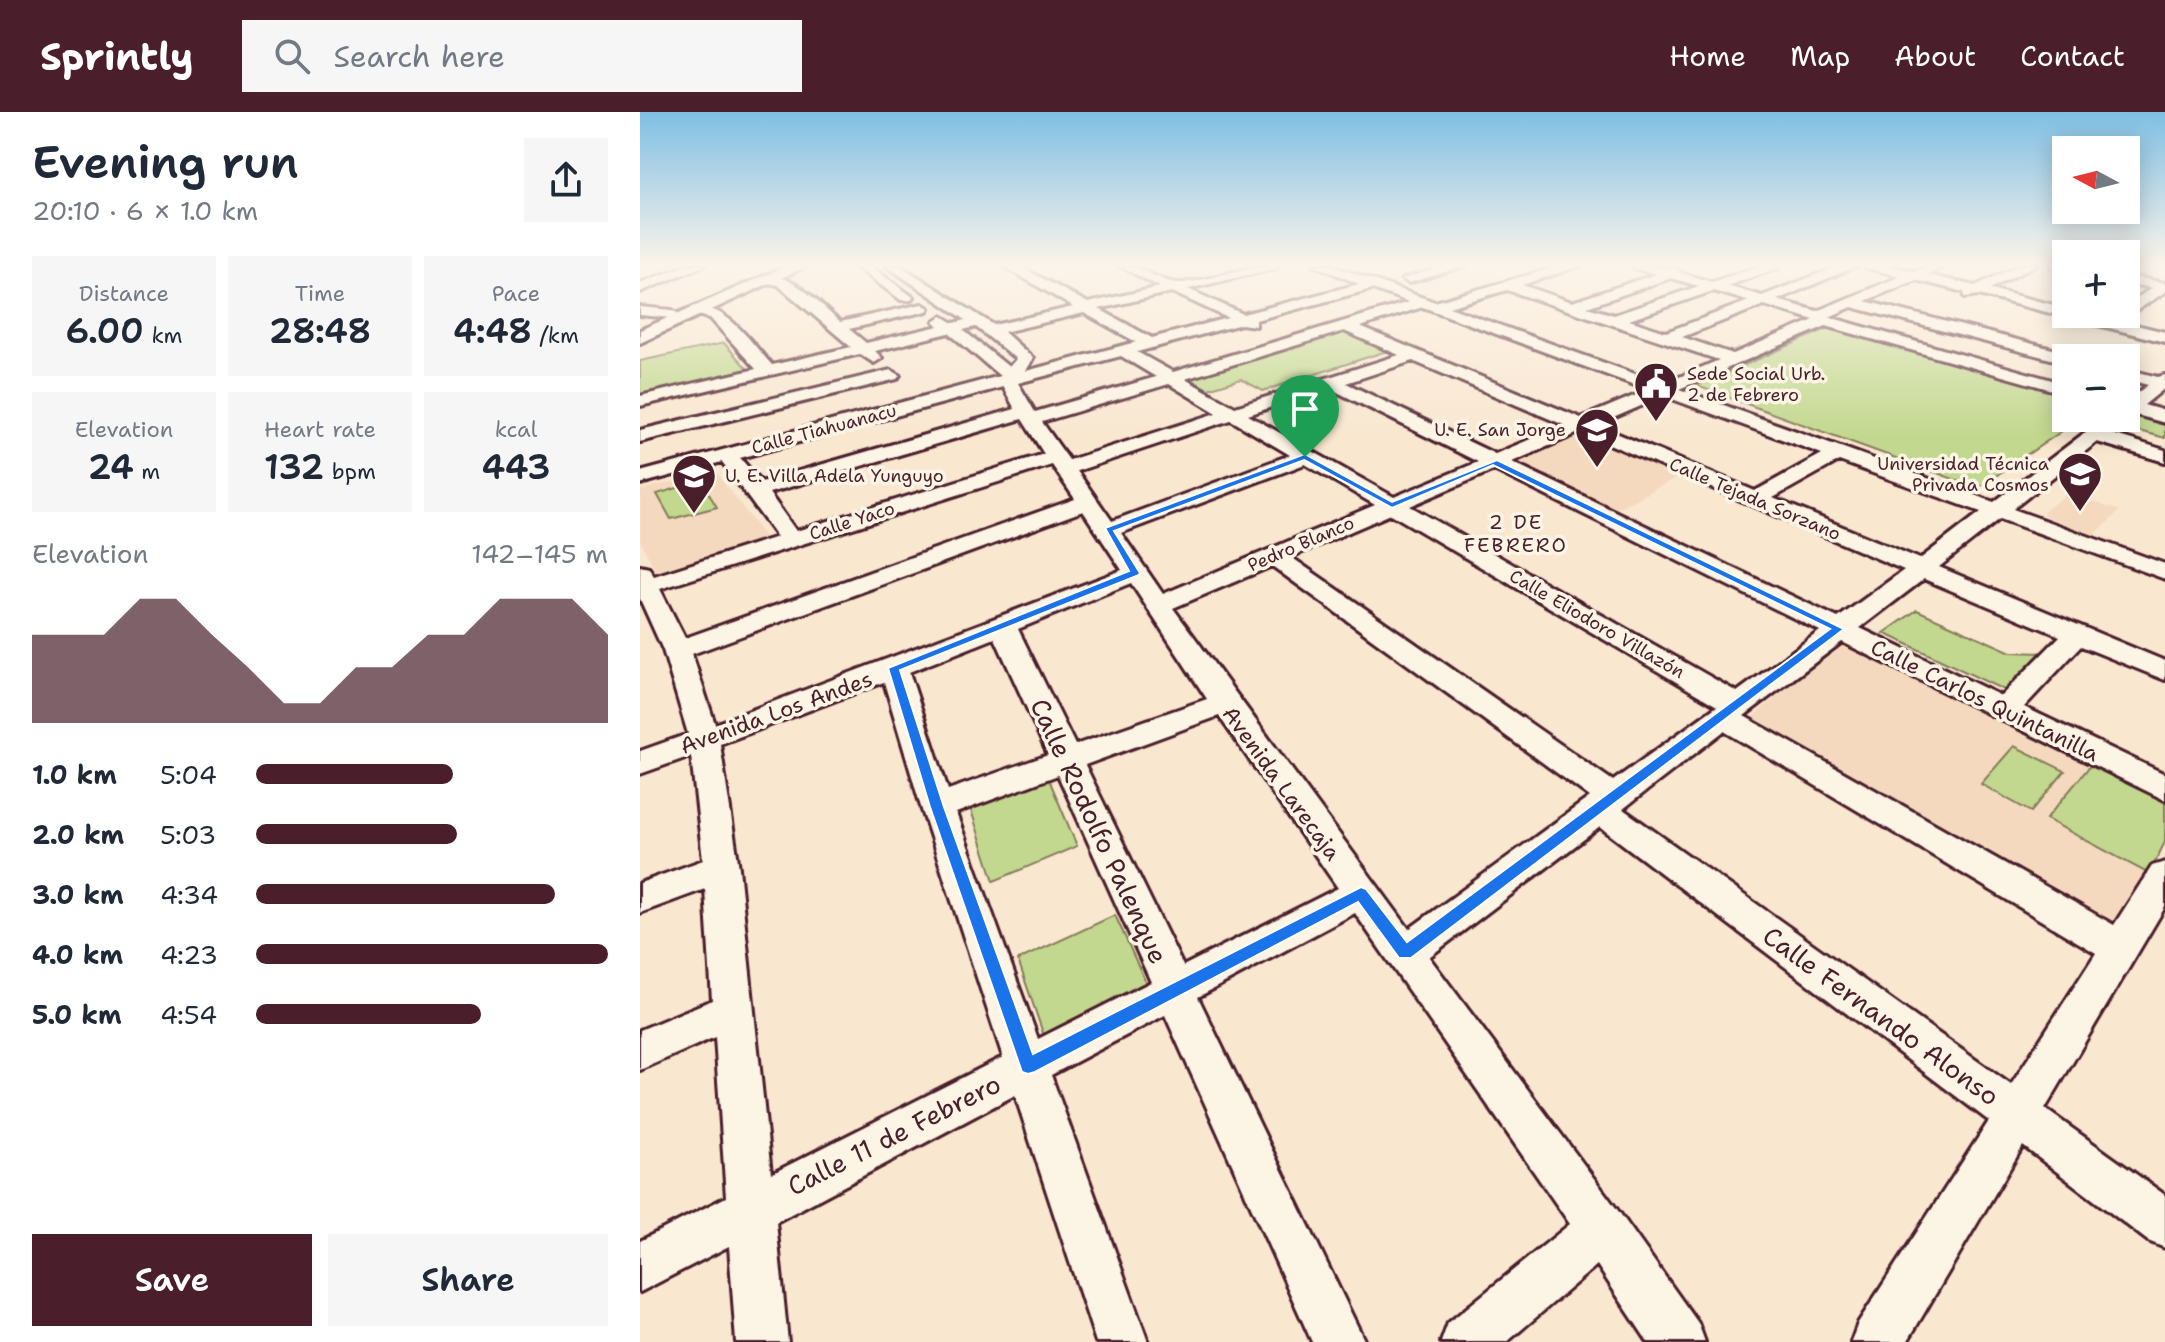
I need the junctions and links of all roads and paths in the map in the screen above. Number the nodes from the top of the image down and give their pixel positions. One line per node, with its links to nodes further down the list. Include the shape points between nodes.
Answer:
1 (673, 322): 24 (main road)
2 (723, 322): 35 (street)
3 (831, 322): 21 (street)
4 (857, 322): 21 (street)
5 (944, 322): 22 (street, Avenida Larecaja)
6 (980, 322): 18 (street)
7 (1005, 322): 18 (street)
8 (1113, 322): 28 (street)
9 (1230, 322): 28 (street, Calle Tiahuanacu)
10 (1250, 322): 27 (street)
11 (1359, 322): 19 (street)
12 (1483, 322): 43 (street)
13 (1617, 322): 26 (street)
14 (1706, 322): 26 (street)
15 (1811, 322): 34 (street, Pedro Blanco)
16 (1836, 322): 41 (street)
17 (1952, 322): 30 (street)
18 (985, 326): 22 (street); 36 (street, via 1025,358)
19 (1345, 326): 27 (street); 33 (street, Calle Tejada Sorzano)
20 (2140, 326): 25 (street)
21 (836, 327): 31 (street)
22 (953, 328): 31 (street); 36 (street, Avenida Larecaja)
23 (2101, 328): 29 (street)
24 (640, 337)
25 (2165, 337)
26 (1666, 338): 34 (street)
27 (1293, 342): 38 (street)
28 (1151, 344): 32 (street, Calle Tiahuanacu)
29 (2078, 344)
30 (2052, 346)
31 (864, 349): 35 (street); 42 (street)
32 (1124, 351): 36 (street, Calle Tiahuanacu); 38 (street, Calle Eliodoro Villazón)
33 (1414, 355): 40 (street, Calle Yaco); 50 (street, Calle Tejada Sorzano)
34 (1731, 359): 43 (street, Pedro Blanco)
35 (768, 371): 45 (street)
36 (1008, 377): 42 (street, Calle Tiahuanacu); 48 (street, Avenida Larecaja)
37 (2140, 377): 39 (street)
38 (1171, 378): 47 (street, Calle Eliodoro Villazón); 48 (street)
39 (2163, 381): 44 (street)
40 (1330, 382): 47 (street, Calle Yaco); 59 (street, Calle Carlos Quintanilla)
41 (2052, 385)
42 (907, 388): 53 (street); 55 (street, Calle Tiahuanacu)
43 (1665, 388): 50 (street, Pedro Blanco); 54 (street)
44 (2140, 398)
45 (640, 401)
46 (2140, 413): 49 (street)
47 (1232, 414): 57 (street, Calle Eliodoro Villazón); 58 (street, Calle Yaco)
48 (1029, 416): 58 (street, Avenida Larecaja); 61 (street)
49 (2165, 417)
50 (1579, 425): 59 (street, Pedro Blanco); 62 (street, Calle Tejada Sorzano)
51 (2098, 432): 52 (street)
52 (2094, 435): 56 (street); 64 (street)
53 (640, 436)
54 (1840, 452): 62 (street); 64 (street)
55 (727, 455): 60 (street, Calle Tiahuanacu); 61 (street)
56 (2165, 456)
57 (1305, 457): 63 (street, Calle Eliodoro Villazón); 65 (street)
58 (1061, 462): 65 (street, Avenida Larecaja); 66 (street, Calle Yaco)
59 (1494, 462): 63 (street, Pedro Blanco); 74 (street, Calle Carlos Quintanilla)
60 (640, 478)
61 (756, 490): 66 (street)
62 (1756, 499): 69 (street, Calle Tejada Sorzano)
63 (1392, 505): 67 (street, Pedro Blanco); 80 (street, Calle Eliodoro Villazón)
64 (1997, 510): 68 (street); 69 (street)
65 (1098, 516): 70 (street, Avenida Larecaja); 76 (street)
66 (790, 540): 71 (street, Calle Yaco)
67 (1274, 556): 72 (street, Pedro Blanco); 86 (street, Calle Fernando Alonso)
68 (2162, 567)
69 (1922, 569): 74 (street); 75 (street, Calle Tejada Sorzano)
70 (1135, 573): 72 (street, Avenida Larecaja); 73 (street, Avenida Los Andes)
71 (643, 579): 76 (street)
72 (1157, 606): 79 (street, Avenida Larecaja)
73 (1003, 625): 77 (street, Avenida Los Andes); 83 (street, Calle Rodolfo Palenque)
74 (1838, 629): 80 (street); 81 (street, Calle Carlos Quintanilla)
75 (2077, 634): 78 (street, Calle Tejada Sorzano); 81 (street)
76 (677, 650): 82 (street)
77 (894, 668): 82 (street, Avenida Los Andes); 87 (street)
78 (2165, 671)
79 (1225, 703): 83 (street); 90 (street, Avenida Larecaja)
80 (1730, 710): 86 (street); 92 (street, Calle Eliodoro Villazón)
81 (2004, 710): 85 (street, Calle Carlos Quintanilla)
82 (704, 738): 84 (street, Avenida Los Andes); 88 (street)
83 (1066, 761): 87 (street); 94 (street, Calle Rodolfo Palenque)
84 (640, 763)
85 (2165, 788)
86 (1605, 803): 93 (street); 98 (street, Calle Fernando Alonso)
87 (937, 807): 97 (street)
88 (721, 868): 91 (street); 95 (street)
89 (2165, 876): 92 (street)
90 (1361, 893): 93 (street, Avenida Larecaja); 94 (street, Calle 11 de Febrero)
91 (640, 898)
92 (2121, 948): 98 (street)
93 (1405, 953): 101 (street, Avenida Larecaja)
94 (1174, 990): 97 (street, Calle 11 de Febrero); 105 (street, Calle Rodolfo Palenque)
95 (733, 1010): 96 (street); 99 (street)
96 (640, 1050)
97 (1028, 1066): 99 (street, Calle 11 de Febrero); 104 (street)
98 (2017, 1115): 100 (street, Calle Fernando Alonso); 108 (street)
99 (752, 1209): 102 (street, Calle 11 de Febrero); 103 (street)
100 (2165, 1224)
101 (1602, 1229): 106 (street); 107 (street, Avenida Larecaja)
102 (640, 1267)
103 (762, 1342)
104 (1122, 1342)
105 (1339, 1342)
106 (1467, 1342)
107 (1679, 1342)
108 (1877, 1342)

